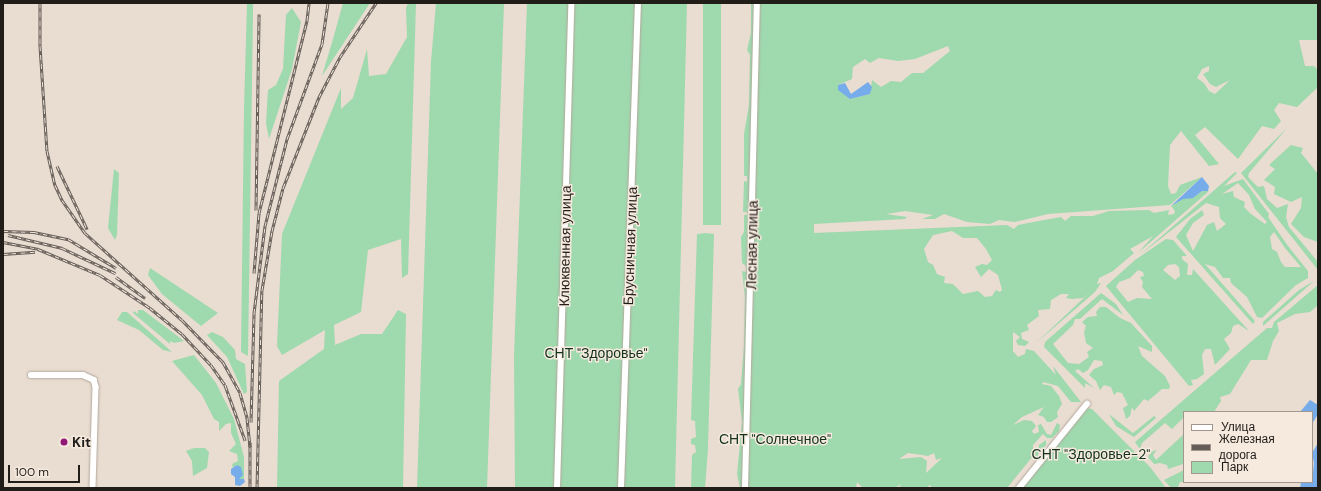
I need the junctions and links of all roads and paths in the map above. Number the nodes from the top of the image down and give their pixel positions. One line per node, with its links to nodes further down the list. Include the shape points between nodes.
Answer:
1 (571, 3): 7 (street, Клюквенная улица)
2 (638, 3): 8 (street, Брусничная улица)
3 (757, 3): 9 (street, Лесная улица)
4 (31, 375): 6 (street, via 83,375 94,380 96,386)
5 (1087, 404): 10 (street)
6 (93, 488)
7 (557, 488)
8 (621, 488)
9 (745, 488)
10 (1018, 488)

